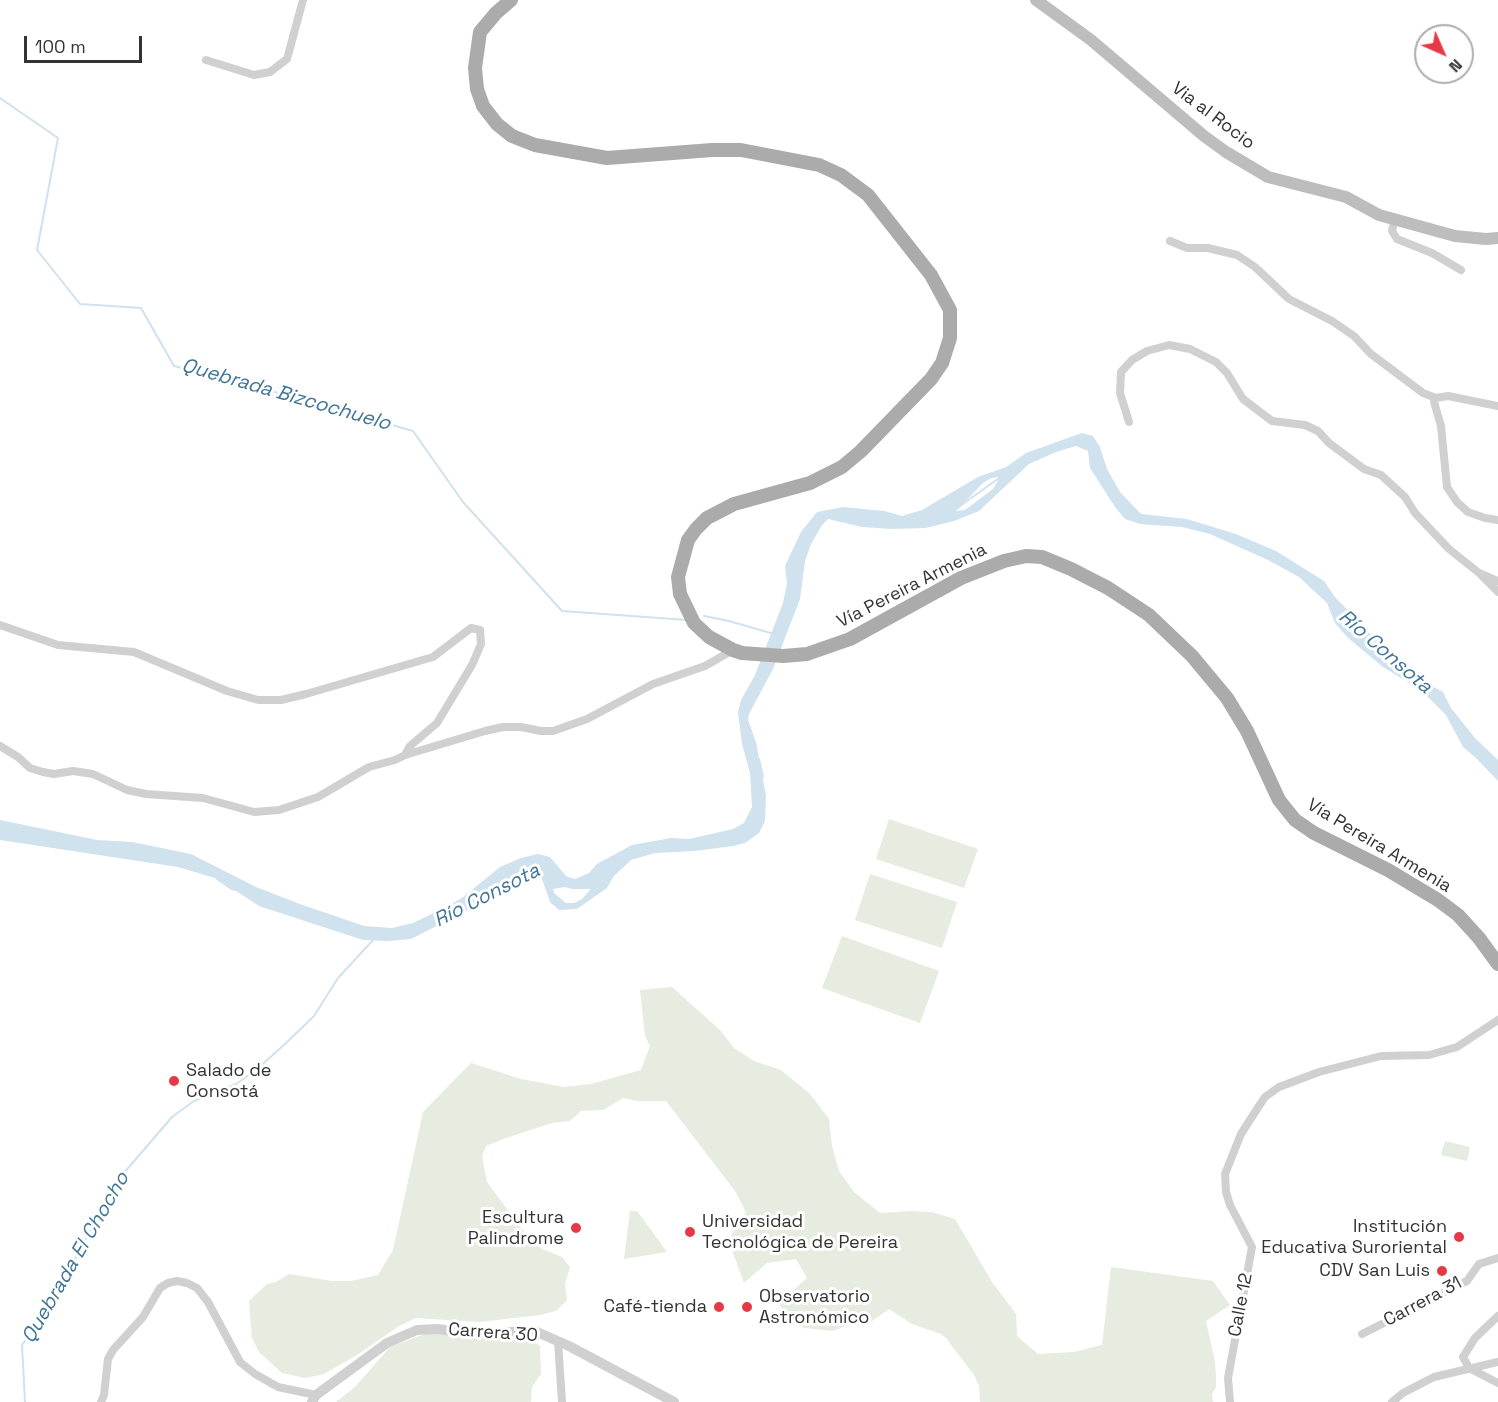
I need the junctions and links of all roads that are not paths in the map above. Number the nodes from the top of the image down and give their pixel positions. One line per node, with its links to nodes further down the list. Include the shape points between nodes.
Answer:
1 (303, 0): 4 (street, via 287,59 270,72 254,75)
2 (511, 0): 17 (main road, via 480,32 475,69 483,106 512,136 608,158 741,150 819,165 868,195 931,275 950,310 950,338 942,363 861,451 842,467 810,483 720,510 707,518 688,540 678,577 685,608 709,637)
3 (1036, 0): 5 (main road, Via al Rocio, via 1226,152 1268,177 1346,197)
4 (206, 60)
5 (1395, 219): 6 (main road, Via al Rocio, via 1455,236); 8 (street, via 1392,231 1398,239)
6 (1498, 238)
7 (1170, 241): 9 (street, via 1187,248 1237,255 1289,299 1332,321 1423,393)
8 (1461, 270)
9 (1436, 398): 10 (street, via 1448,396); 12 (street, via 1434,407 1441,426 1447,487 1468,512)
10 (1498, 406)
11 (1129, 422): 13 (street, via 1120,393 1121,372 1147,351 1169,345 1190,349 1216,362 1243,399 1272,421 1305,425 1318,431 1364,469 1381,475 1405,497 1434,534)
12 (1498, 520)
13 (1479, 573): 14 (street); 15 (street)
14 (1498, 581)
15 (1498, 592)
16 (0, 625): 19 (street, via 58,645 134,652 258,700 306,694 434,657 471,628 480,630 481,644 472,665 436,723)
17 (733, 650): 19 (street, via 705,666 653,684 587,719 553,731 503,727); 20 (main road, Vía Pereira Armenia, via 783,656 807,654 850,639 961,578 1004,561 1042,557 1108,588 1149,615 1192,656 1227,698 1279,800 1295,820 1438,900 1458,915)
18 (0, 746): 19 (street, via 30,768 43,772 93,774 127,790 203,798 254,812 279,810 318,797 369,767)
19 (405, 755)
20 (1498, 964)
21 (1498, 1020): 33 (street, Calle 12, via 1457,1047 1429,1055 1381,1056 1358,1061 1279,1087 1257,1109 1225,1174 1230,1205 1252,1247 1228,1378)
22 (1498, 1258): 24 (street, Carrera 31, via 1479,1264 1467,1281)
23 (1498, 1316): 27 (street, via 1475,1338 1463,1357)
24 (1362, 1334)
25 (558, 1341): 29 (street, Carrera 30, via 537,1332 477,1335 417,1330 387,1343); 31 (street); 32 (street, Carrera 30)
26 (1498, 1362): 27 (street)
27 (1469, 1368): 28 (street); 34 (street, via 1434,1377)
28 (1498, 1383)
29 (313, 1400): 30 (street, via 278,1387 240,1362 208,1302 197,1288 177,1281 160,1288 143,1317 113,1350)
30 (100, 1402)
31 (562, 1402)
32 (674, 1402)
33 (1230, 1402)
34 (1392, 1402)

